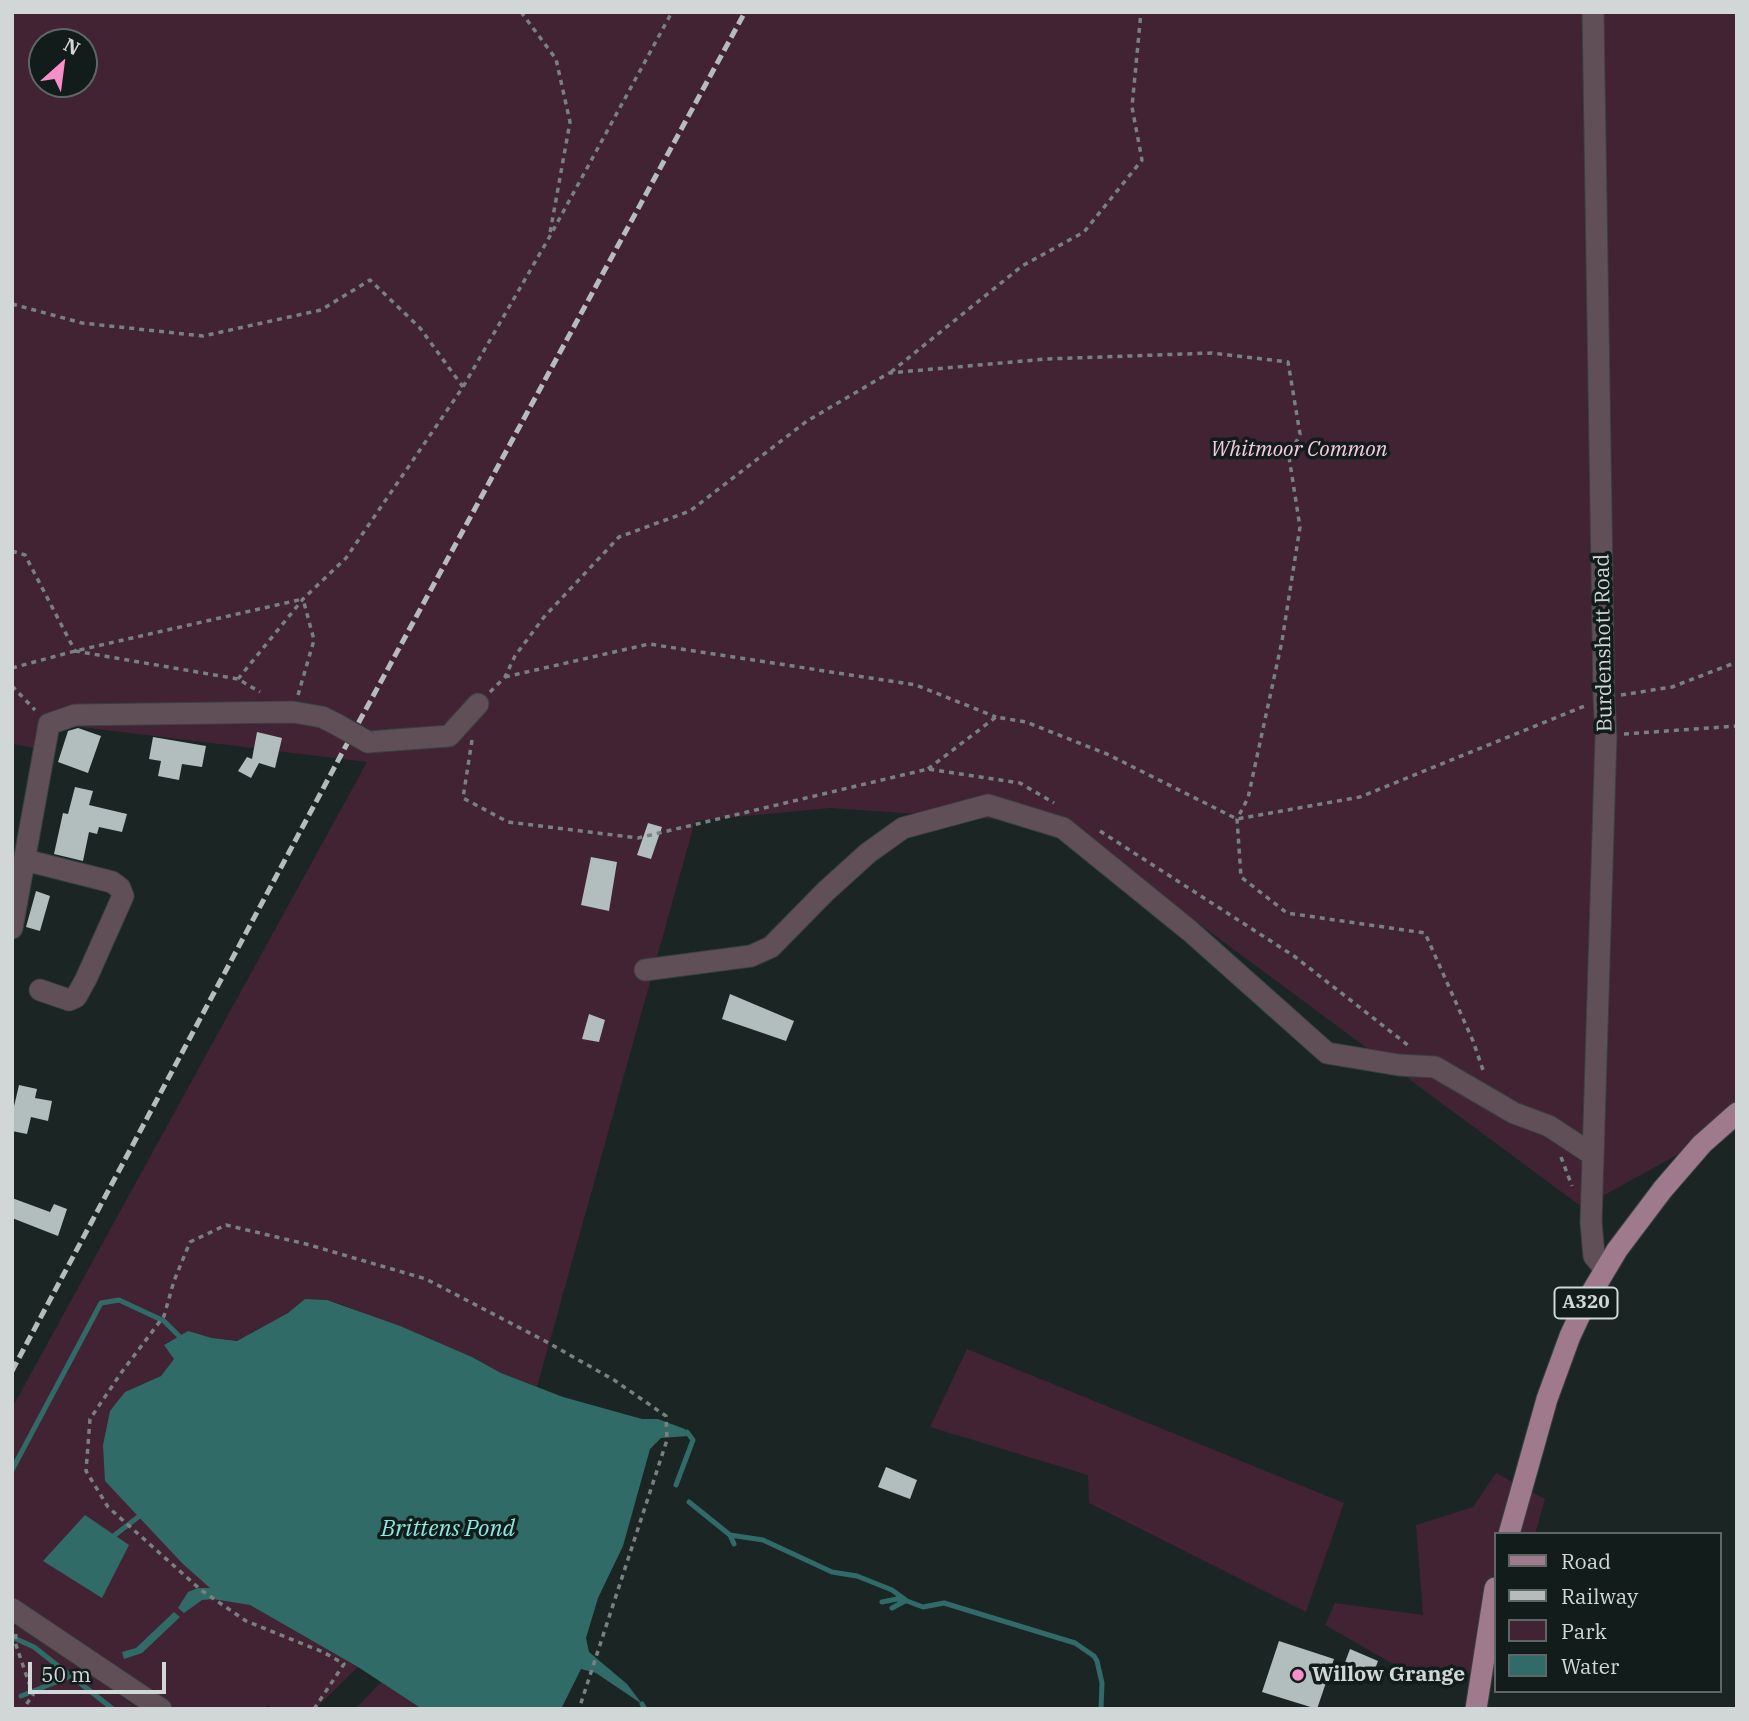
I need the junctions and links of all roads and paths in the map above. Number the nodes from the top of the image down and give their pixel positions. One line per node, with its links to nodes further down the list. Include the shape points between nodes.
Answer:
1 (521, 12): 5 (path, via 556,59 570,122)
2 (672, 12): 5 (path)
3 (1141, 12): 7 (path, via 1132,107 1143,160 1084,232 1022,266)
4 (1592, 12): 18 (street, Burdenshott Road)
5 (550, 236): 8 (path)
6 (12, 304): 8 (path, via 82,323 203,336 321,310 370,280 420,328)
7 (889, 373): 14 (path, via 807,421 690,511 620,537 544,617); 27 (path, via 1046,359 1212,353 1288,362 1300,434 1289,457 1300,527 1277,667 1248,798)
8 (463, 387): 10 (path, via 346,558)
9 (12, 551): 11 (path, via 25,555)
10 (303, 598): 11 (path); 15 (path); 20 (path, via 314,640)
11 (75, 651): 13 (path); 15 (path)
12 (1737, 662): 18 (path, via 1672,687)
13 (12, 668)
14 (505, 677): 19 (path); 21 (path, via 649,644 916,685)
15 (238, 679): 17 (path)
16 (12, 686): 22 (path)
17 (260, 692)
18 (1604, 698): 24 (street, Burdenshott Road); 27 (path, via 1360,797)
19 (478, 704): 20 (street, bridge, via 449,736 368,742 322,717); 25 (path, via 463,798 508,822 638,838)
20 (293, 712): 22 (street, via 75,715)
21 (996, 717): 25 (path); 27 (path, via 1026,722 1107,754)
22 (49, 724): 29 (street)
23 (1737, 726): 24 (path)
24 (1606, 736): 37 (street, Burdenshott Road)
25 (928, 769): 26 (path, via 1020,783)
26 (1054, 803)
27 (1237, 819): 34 (path, via 1241,877 1287,913 1425,933 1473,1041)
28 (1099, 830): 33 (path, via 1294,956)
29 (25, 860): 30 (street); 32 (street, via 113,882 123,896 76,997 69,1000)
30 (12, 928)
31 (645, 970): 33 (street, via 751,956 771,947 868,853 903,828 988,805 1063,828 1190,931 1326,1053)
32 (40, 990)
33 (1435, 1067): 34 (street)
34 (1493, 1101): 36 (street)
35 (1737, 1113): 39 (main road, A320, via 1674,1175)
36 (1549, 1126): 37 (street); 38 (path)
37 (1592, 1155): 39 (street, Burdenshott Road, via 1592,1240 1594,1256)
38 (1573, 1189)
39 (1605, 1269): 40 (main road, A320, via 1578,1319 1547,1399)
40 (1510, 1532)
41 (1494, 1595): 44 (main road)
42 (12, 1609): 47 (street)
43 (15, 1643): 46 (path, via 33,1695)
44 (1479, 1706)
45 (316, 1708): 48 (path, via 344,1664 246,1621 201,1590 108,1507 86,1471 90,1419 164,1316 190,1242 226,1225 426,1279 614,1380 666,1416 667,1440)
46 (23, 1709)
47 (161, 1709)
48 (579, 1709)

